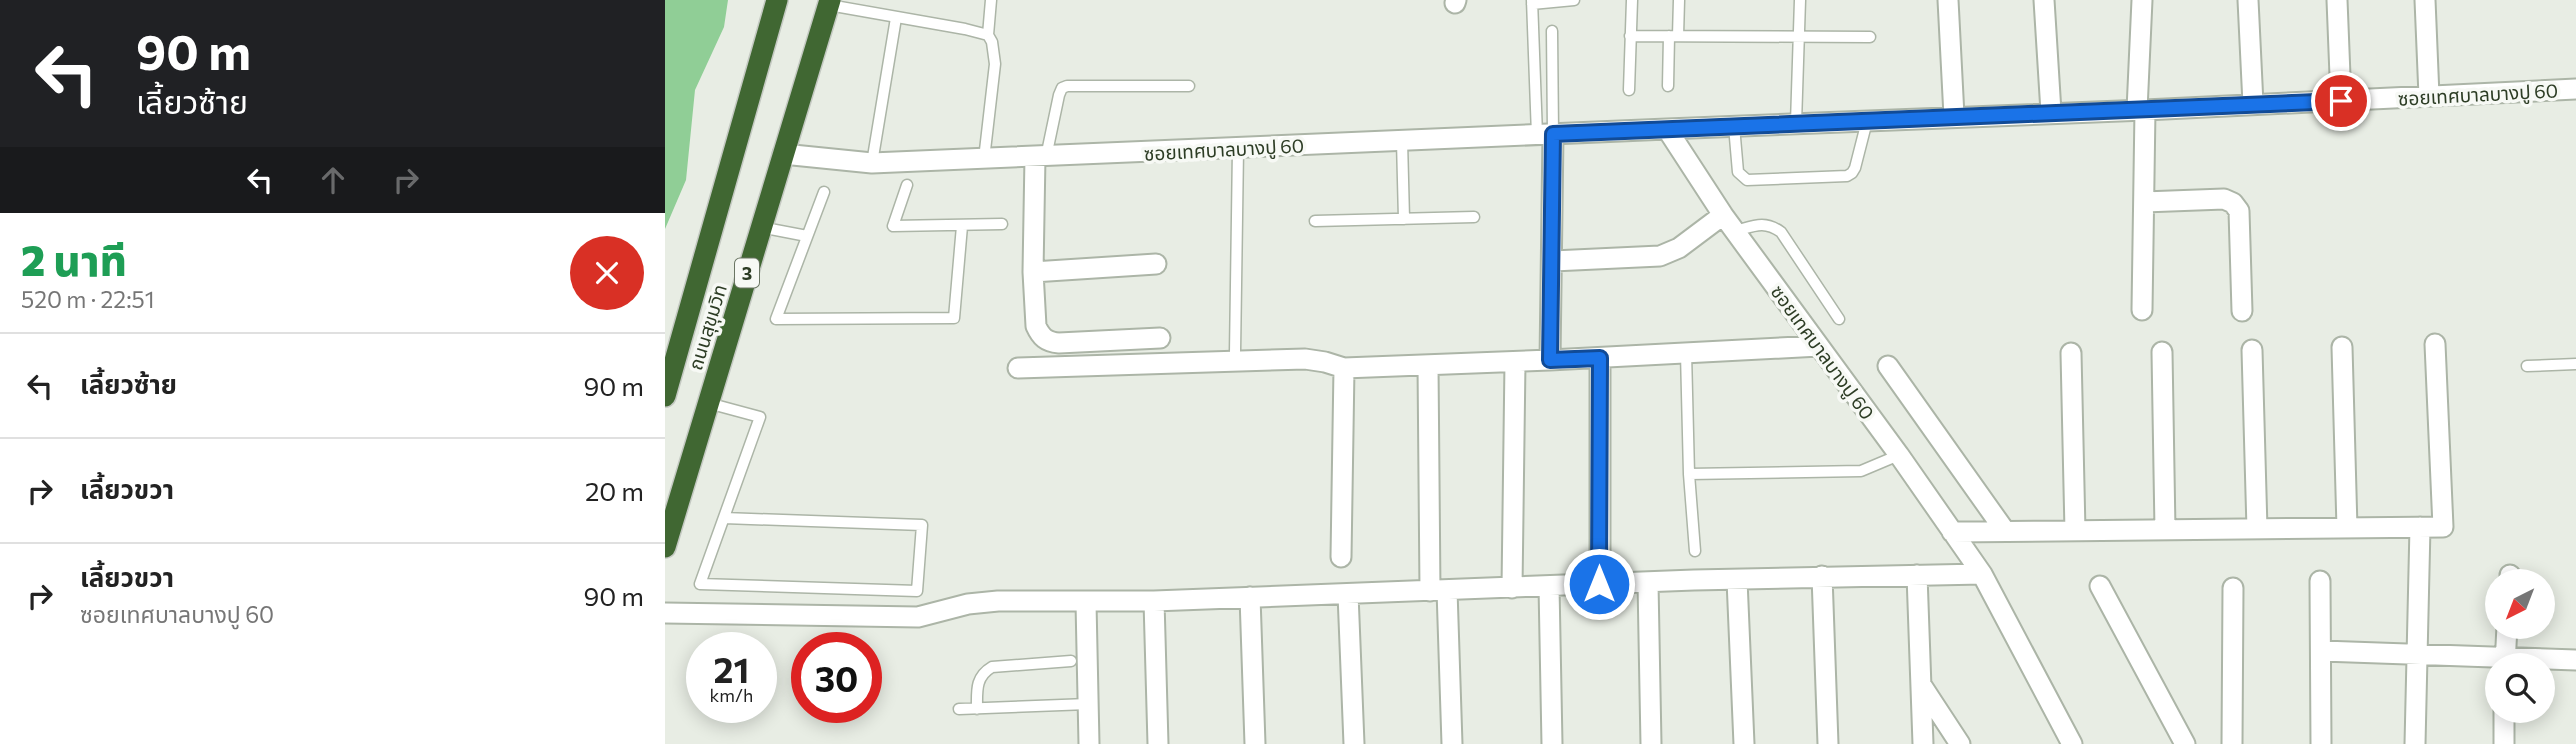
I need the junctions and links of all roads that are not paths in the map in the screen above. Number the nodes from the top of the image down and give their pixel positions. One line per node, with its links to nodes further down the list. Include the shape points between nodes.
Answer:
1 (777, 0): 78 (highway, ถนนสุขุมวิท)
2 (991, 0): 17 (lane)
3 (1574, 0): 14 (lane)
4 (1632, 0): 18 (lane)
5 (1679, 0): 19 (lane)
6 (1800, 0): 20 (lane)
7 (1948, 0): 31 (street)
8 (2044, 0): 30 (street)
9 (2142, 0): 29 (street)
10 (2248, 0): 28 (street)
11 (2337, 0): 27 (street)
12 (2425, 0): 26 (street)
13 (829, 2): 15 (lane); 39 (highway, ถนนสุขุมวิท / 3)
14 (1532, 2): 36 (lane)
15 (897, 18): 17 (lane); 42 (lane)
16 (1552, 31): 36 (lane)
17 (988, 35): 41 (lane, via 995,64)
18 (1630, 36): 19 (lane); 25 (lane)
19 (1674, 36): 20 (lane); 23 (lane)
20 (1799, 37): 21 (lane); 33 (lane)
21 (1870, 37)
22 (1189, 86): 40 (lane, via 1062,88)
23 (1668, 86)
24 (2576, 89): 26 (street, ซอยเทศบาลบางปู 60)
25 (1629, 90)
26 (2429, 96): 27 (street, ซอยเทศบาลบางปู 60)
27 (2341, 101): 28 (street, ซอยเทศบาลบางปู 60)
28 (2253, 104): 29 (street, ซอยเทศบาลบางปู 60)
29 (2141, 110): 30 (street, ซอยเทศบาลบางปู 60); 45 (street)
30 (2051, 112): 31 (street, ซอยเทศบาลบางปู 60)
31 (1954, 116): 32 (street, ซอยเทศบาลบางปู 60)
32 (1867, 120): 33 (street, ซอยเทศบาลบางปู 60); 34 (lane, via 1855,168 1847,176 1741,177)
33 (1796, 123): 34 (street, ซอยเทศบาลบางปู 60)
34 (1734, 126): 35 (street, ซอยเทศบาลบางปู 60)
35 (1667, 129): 36 (street, ซอยเทศบาลบางปู 60); 49 (street, ซอยเทศบาลบางปู 60)
36 (1545, 135): 37 (street, ซอยเทศบาลบางปู 60); 54 (street)
37 (1402, 141): 38 (street, ซอยเทศบาลบางปู 60); 47 (lane)
38 (1238, 149): 40 (street, ซอยเทศบาลบางปู 60); 66 (lane)
39 (783, 154): 42 (street, ซอยเทศบาลบางปู 60); 52 (highway, ถนนสุขุมวิท / 3)
40 (1041, 157): 41 (street, ซอยเทศบาลบางปู 60); 56 (street)
41 (984, 159): 42 (street, ซอยเทศบาลบางปู 60)
42 (872, 163)
43 (907, 185): 51 (lane, via 893,226)
44 (824, 192): 53 (lane)
45 (2144, 202): 57 (street); 58 (street, via 2224,199 2233,203 2239,211)
46 (1474, 217): 47 (lane)
47 (1404, 219): 48 (lane)
48 (1315, 221)
49 (1729, 223): 54 (street, via 1660,256); 59 (lane, via 1771,225 1781,232); 62 (street, ซอยเทศบาลบางปู 60)
50 (1002, 224): 51 (lane)
51 (962, 226): 53 (lane, via 954,318 776,319)
52 (760, 227): 53 (lane); 79 (highway, ถนนสุขุมวิท / 3)
53 (807, 236)
54 (1553, 261): 70 (street)
55 (1156, 264): 56 (street)
56 (1033, 272): 60 (street, via 1036,326 1049,342)
57 (2143, 310)
58 (2242, 311)
59 (1839, 318)
60 (1160, 338)
61 (2435, 344): 83 (street, via 2443,527)
62 (1819, 346): 67 (street); 80 (street, ซอยเทศบาลบางปู 60)
63 (2342, 346): 84 (street)
64 (2252, 350): 85 (street)
65 (2162, 352): 86 (street)
66 (1235, 353)
67 (1685, 353): 69 (street); 81 (lane)
68 (2071, 353): 88 (street)
69 (1600, 358): 70 (street); 99 (street)
70 (1550, 360): 71 (street)
71 (1515, 362): 73 (street); 102 (street)
72 (2576, 364): 75 (lane)
73 (1427, 365): 77 (street); 104 (street)
74 (1888, 366): 87 (street)
75 (2527, 366)
76 (1018, 368): 77 (street, via 1305,359)
77 (1344, 368): 92 (street)
78 (665, 396)
79 (708, 402): 82 (lane, via 760,417); 90 (highway, ถนนสุขุมวิท / 3)
80 (1899, 455): 81 (lane, via 1861,471); 89 (street, ซอยเทศบาลบางปู 60)
81 (1689, 474): 91 (lane)
82 (724, 518): 82 (lane, via 700,584 917,591 922,526)
83 (2420, 527): 84 (street); 111 (street)
84 (2347, 528): 85 (street)
85 (2257, 529): 86 (street)
86 (2165, 530): 88 (street)
87 (2005, 531): 88 (street); 89 (street)
88 (2075, 531)
89 (1952, 532): 93 (street, ซอยเทศบาลบางปู 60)
90 (665, 547)
91 (1695, 551)
92 (1341, 557)
93 (1982, 574): 94 (street); 132 (street, ซอยเทศบาลบางปู 60)
94 (1917, 575): 95 (street); 116 (street)
95 (1822, 576): 96 (street); 129 (street)
96 (1737, 580): 98 (street); 128 (street)
97 (2320, 581): 110 (street)
98 (1648, 583): 99 (street); 127 (street)
99 (1599, 584): 100 (street)
100 (1549, 586): 102 (street); 126 (street)
101 (2100, 586): 133 (street)
102 (1512, 588): 104 (street)
103 (2233, 588): 134 (street)
104 (1438, 590): 105 (street); 125 (street)
105 (1348, 594): 106 (street); 124 (street)
106 (1250, 597): 107 (street); 123 (street)
107 (1154, 601): 108 (street); 122 (street)
108 (1086, 603): 109 (street, via 998,601 918,617); 117 (street)
109 (665, 613)
110 (2322, 650): 111 (street); 135 (street)
111 (2417, 655): 112 (street); 136 (street)
112 (2485, 660)
113 (2555, 660): 114 (street)
114 (2576, 660)
115 (1071, 661): 119 (lane, via 992,667 978,681)
116 (1922, 686): 130 (street); 131 (street)
117 (1088, 704): 119 (lane); 121 (street)
118 (959, 709): 119 (lane)
119 (977, 709)
120 (2504, 723): 137 (street)
121 (1089, 744)
122 (1158, 744)
123 (1255, 744)
124 (1354, 744)
125 (1452, 744)
126 (1552, 744)
127 (1651, 744)
128 (1744, 744)
129 (1828, 744)
130 (1923, 744)
131 (1960, 744)
132 (2072, 744)
133 (2185, 744)
134 (2232, 744)
135 (2321, 744)
136 (2415, 744)
137 (2504, 744)

